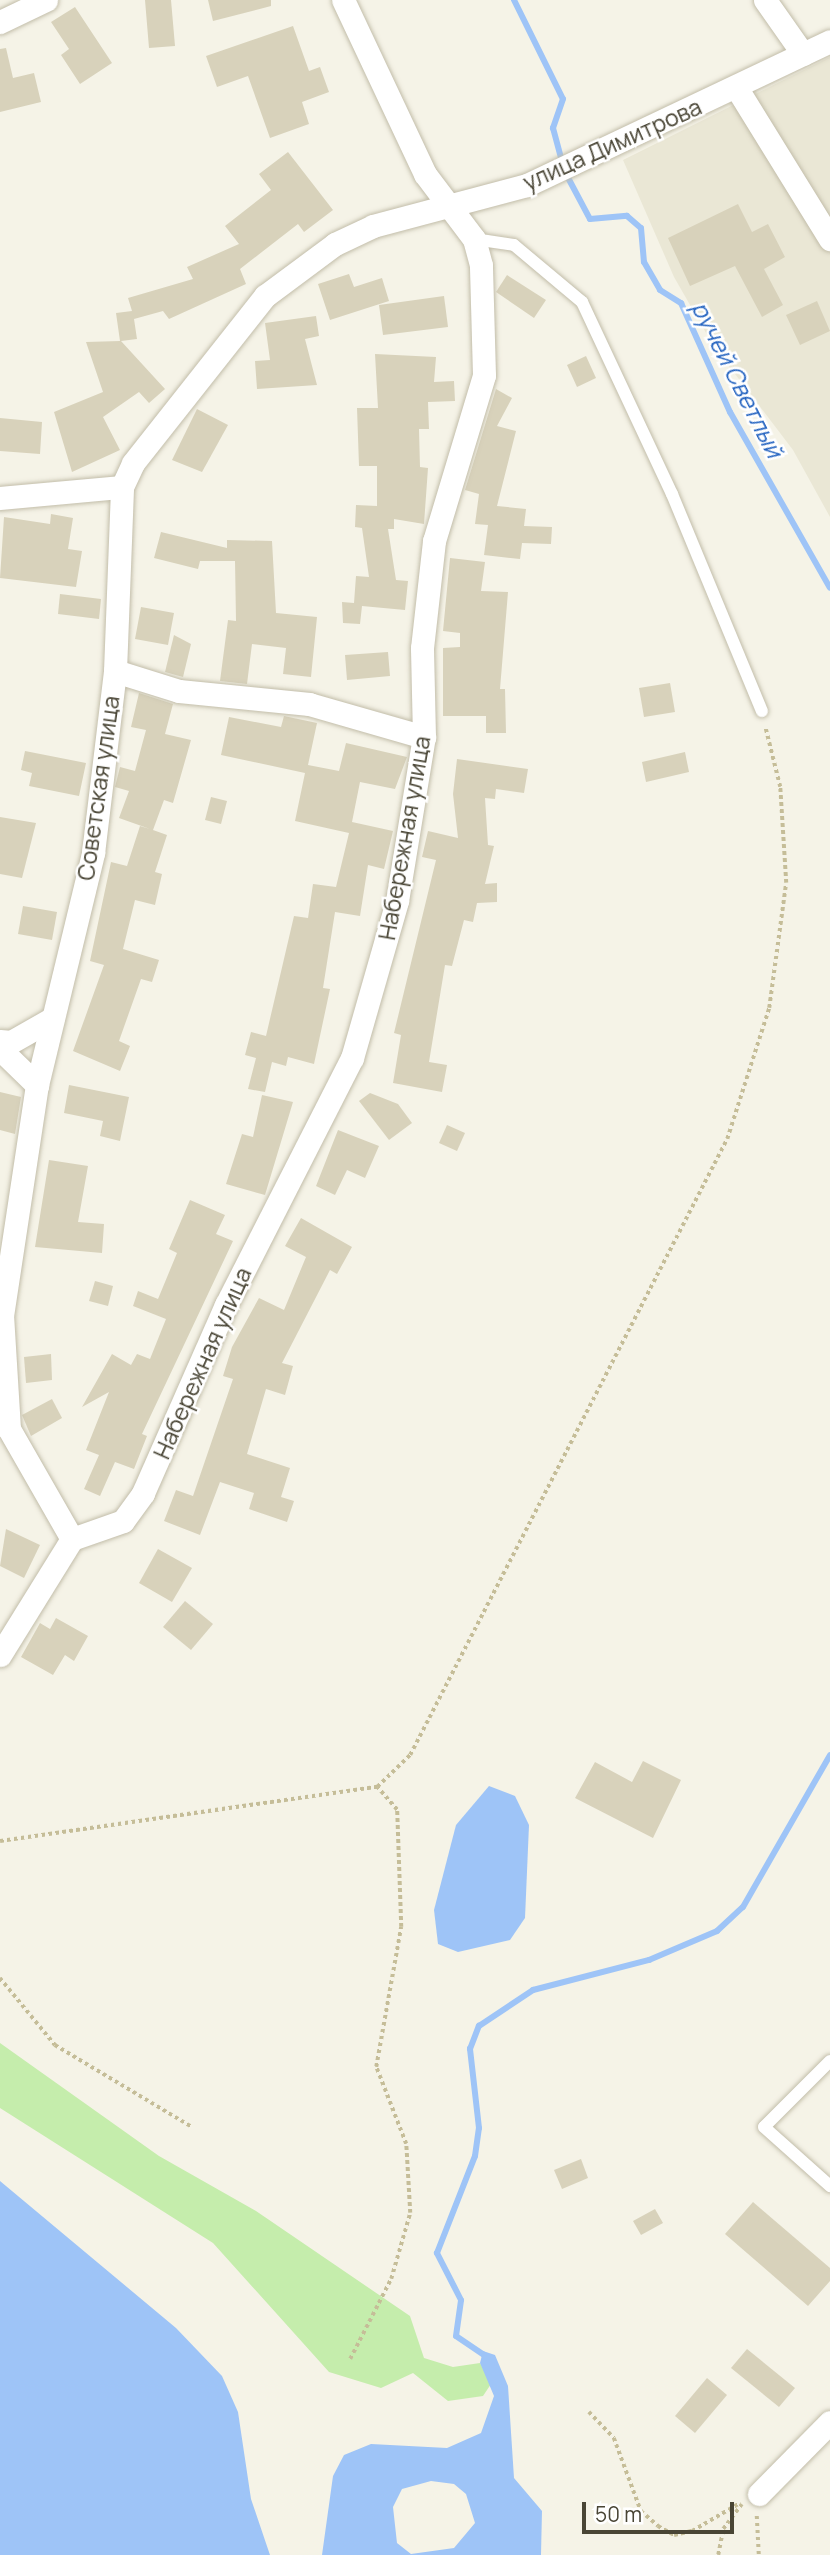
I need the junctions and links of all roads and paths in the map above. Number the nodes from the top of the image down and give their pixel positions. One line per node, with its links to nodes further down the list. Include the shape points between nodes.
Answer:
1 (46, 0): 4 (street)
2 (343, 0): 8 (street, Набережная улица)
3 (765, 0): 6 (street)
4 (0, 22)
5 (830, 41): 6 (street, улица Димитрова)
6 (803, 54): 7 (street, улица Димитрова)
7 (736, 87): 8 (street, улица Димитрова, via 527,185); 10 (street)
8 (445, 205): 9 (street, Набережная улица); 11 (street, via 335,244 265,296 189,387)
9 (474, 239): 14 (lane, via 514,245 582,302 672,494); 15 (street, Набережная улица, via 481,265 484,375 434,541 422,648)
10 (830, 239)
11 (122, 487): 12 (street); 13 (street, Советская улица)
12 (0, 498)
13 (115, 671): 15 (street, via 179,691 309,704); 16 (street, Советская улица, via 93,853)
14 (762, 711): 22 (path, via 780,787 786,883 769,1008 727,1139 410,1755)
15 (424, 737): 20 (street, Набережная улица, via 397,901 352,1058 226,1306 133,1511 101,1533)
16 (53, 1018): 17 (street, via 11,1042); 19 (street, Советская улица)
17 (0, 1041)
18 (0, 1049): 19 (street)
19 (37, 1085): 20 (street, Советская улица, via 4,1284 4,1404 22,1460)
20 (72, 1539): 21 (street)
21 (0, 1655)
22 (377, 1787): 23 (path); 28 (path, via 397,1810 401,1927 376,2067 407,2144 410,2213 391,2279)
23 (0, 1841)
24 (0, 1978): 26 (path, via 55,2045)
25 (828, 2067): 27 (lane, via 764,2127)
26 (192, 2127)
27 (830, 2186)
28 (350, 2359)
29 (589, 2412): 31 (path, via 614,2438 641,2511 674,2535 692,2531)
30 (830, 2422): 31 (street)
31 (752, 2497): 32 (path, via 723,2529); 33 (path)
32 (718, 2555)
33 (759, 2555)

